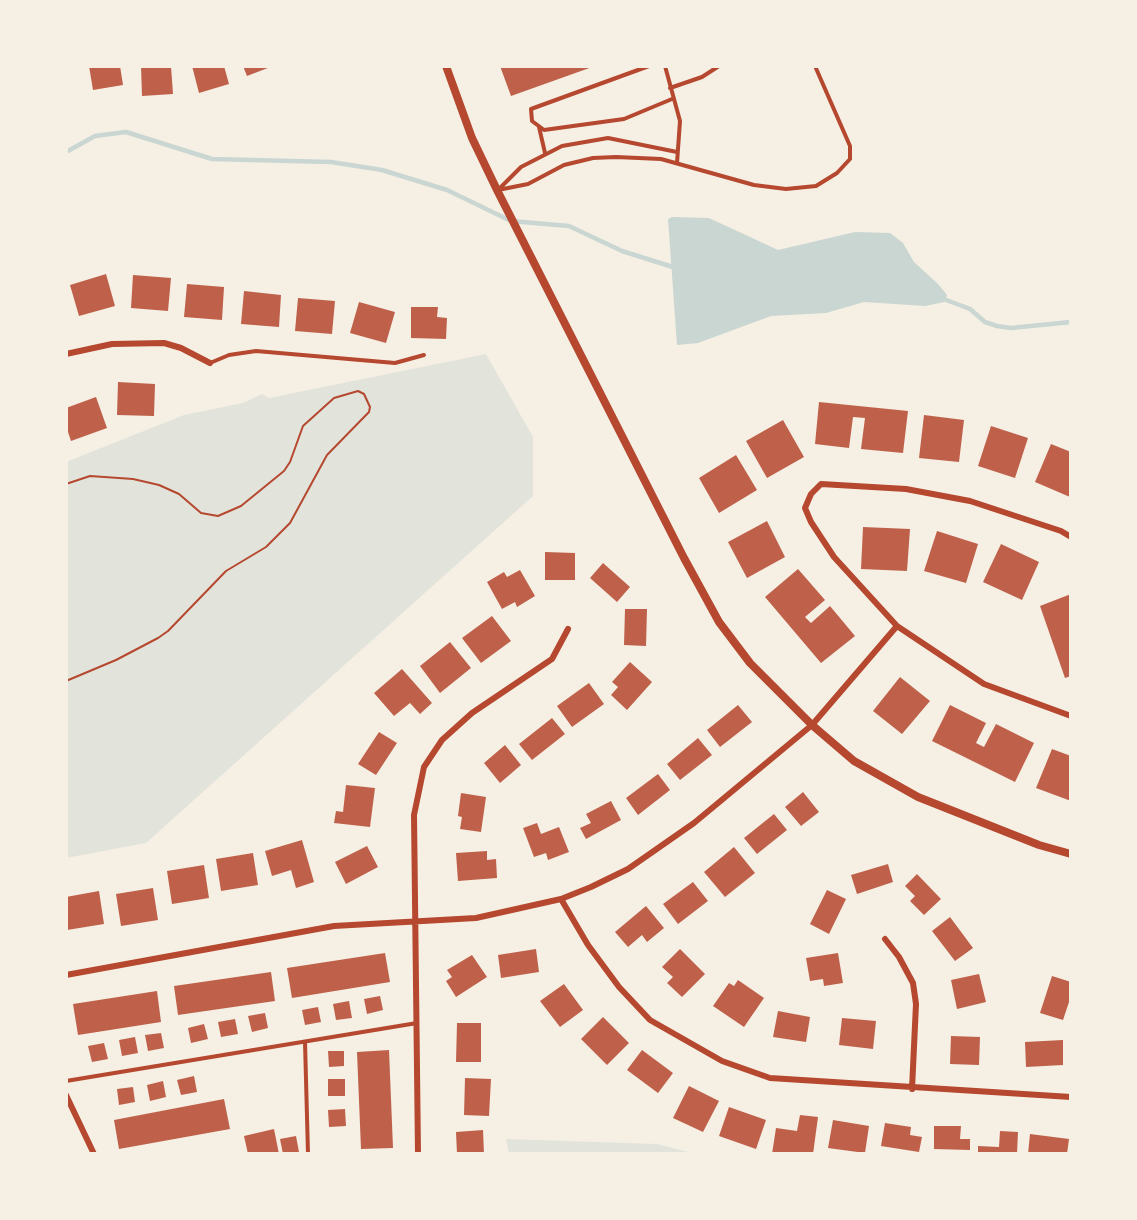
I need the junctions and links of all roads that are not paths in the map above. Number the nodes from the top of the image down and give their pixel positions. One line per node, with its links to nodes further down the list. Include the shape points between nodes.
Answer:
1 (446, 66): 12 (street, via 472,138)
2 (649, 66): 8 (lane, via 531,109 532,121)
3 (665, 66): 6 (lane)
4 (719, 66): 6 (lane, via 702,77)
5 (815, 66): 11 (lane, via 850,146 850,159 837,173 816,186 786,189 754,185)
6 (670, 88): 7 (lane)
7 (672, 99): 8 (lane, via 624,118 544,130); 9 (lane, via 680,121)
8 (538, 126): 10 (lane)
9 (677, 152): 10 (lane, via 608,138); 11 (lane)
10 (544, 153): 12 (lane, via 521,167)
11 (677, 163): 12 (lane, via 661,159 592,158 564,165 528,184)
12 (497, 190): 20 (street, via 718,622 750,663)
13 (66, 354): 15 (street, via 112,344 164,343)
14 (424, 355): 15 (lane, via 395,363 256,351)
15 (210, 363)
16 (1071, 537): 17 (street, via 970,501 906,489 822,484 811,494 805,508 811,522 834,557)
17 (897, 626): 19 (street, via 984,684); 20 (street)
18 (568, 629): 23 (street, via 552,658 472,713 442,740 424,767 414,815)
19 (1071, 716)
20 (812, 725): 21 (street, via 854,761 918,797); 22 (street, via 694,823 628,869)
21 (1071, 854)
22 (561, 899): 23 (street, via 476,918); 29 (street, via 619,987 650,1020 681,1040 722,1061 770,1078)
23 (415, 920): 25 (street, via 333,926); 26 (street)
24 (885, 939): 29 (street, via 913,983 916,1004)
25 (66, 975)
26 (417, 1023): 27 (lane); 34 (street)
27 (305, 1041): 28 (lane); 33 (lane)
28 (66, 1081)
29 (912, 1089): 31 (street)
30 (66, 1095): 32 (street)
31 (1071, 1097)
32 (94, 1154)
33 (308, 1154)
34 (418, 1154)

